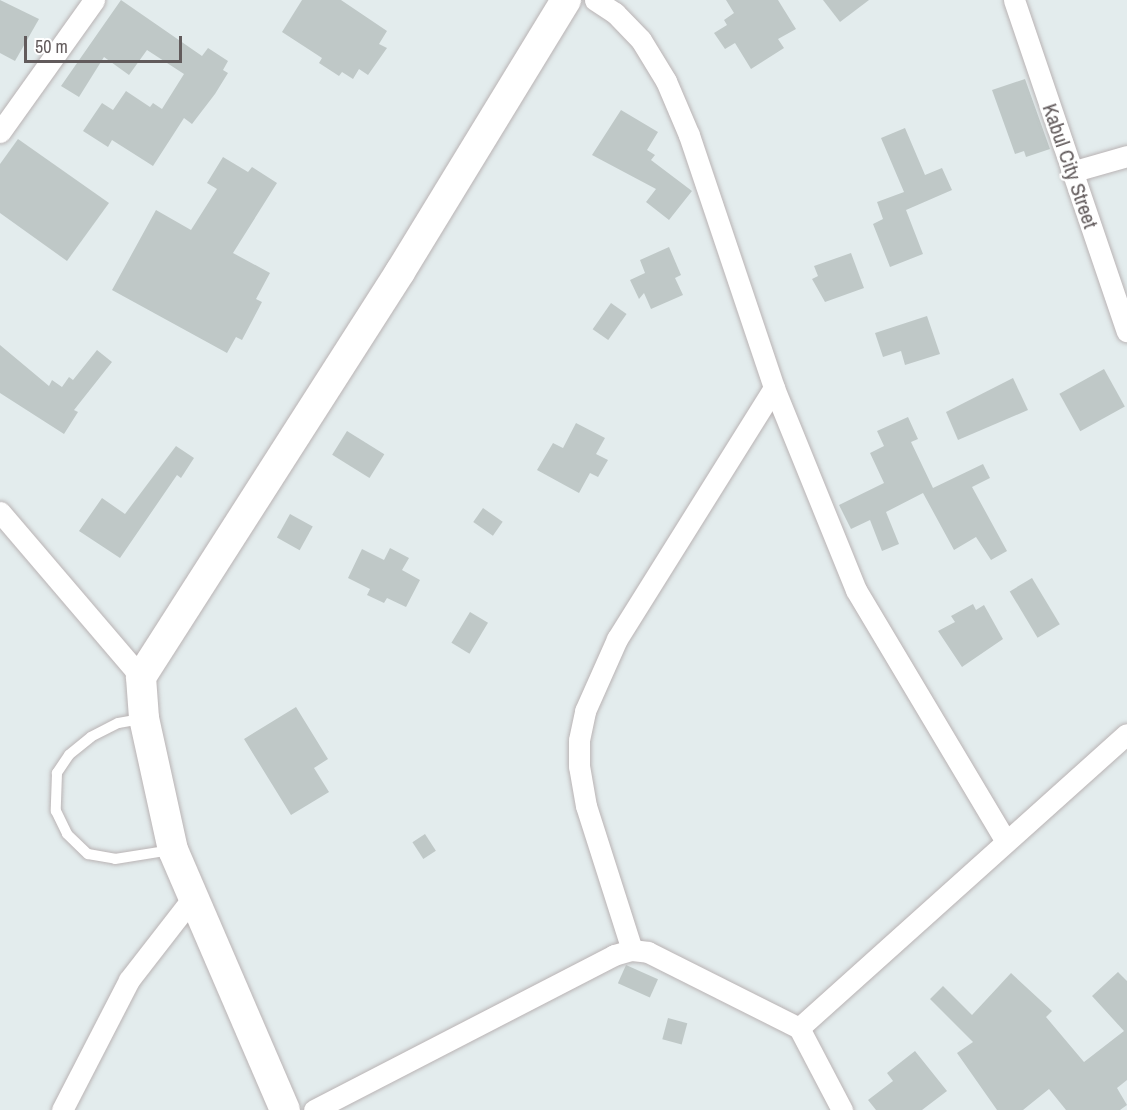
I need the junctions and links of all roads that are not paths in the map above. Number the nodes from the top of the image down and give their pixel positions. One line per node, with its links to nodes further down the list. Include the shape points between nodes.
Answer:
1 (94, 0): 5 (street)
2 (566, 0): 11 (street, via 400,272)
3 (595, 0): 9 (street, via 615,13 641,40 666,81 689,135)
4 (1014, 0): 7 (street, Kabul City Street)
5 (0, 132)
6 (1127, 156): 7 (street)
7 (1071, 172): 8 (street, Kabul City Street)
8 (1127, 331)
9 (774, 388): 14 (street, via 856,590); 17 (street, via 617,639 585,711 579,766 586,806)
10 (3, 524): 11 (street)
11 (141, 677): 12 (street)
12 (144, 718): 15 (street); 15 (lane, via 109,728 69,755 57,773 56,811 67,834 88,854 115,859)
13 (1127, 734): 14 (street)
14 (1005, 840): 18 (street)
15 (172, 850): 16 (street)
16 (191, 900): 19 (street, via 129,980); 20 (street)
17 (632, 950): 18 (street, via 648,952); 21 (street, via 614,955)
18 (799, 1028): 22 (street)
19 (62, 1110)
20 (285, 1110)
21 (314, 1110)
22 (842, 1110)

